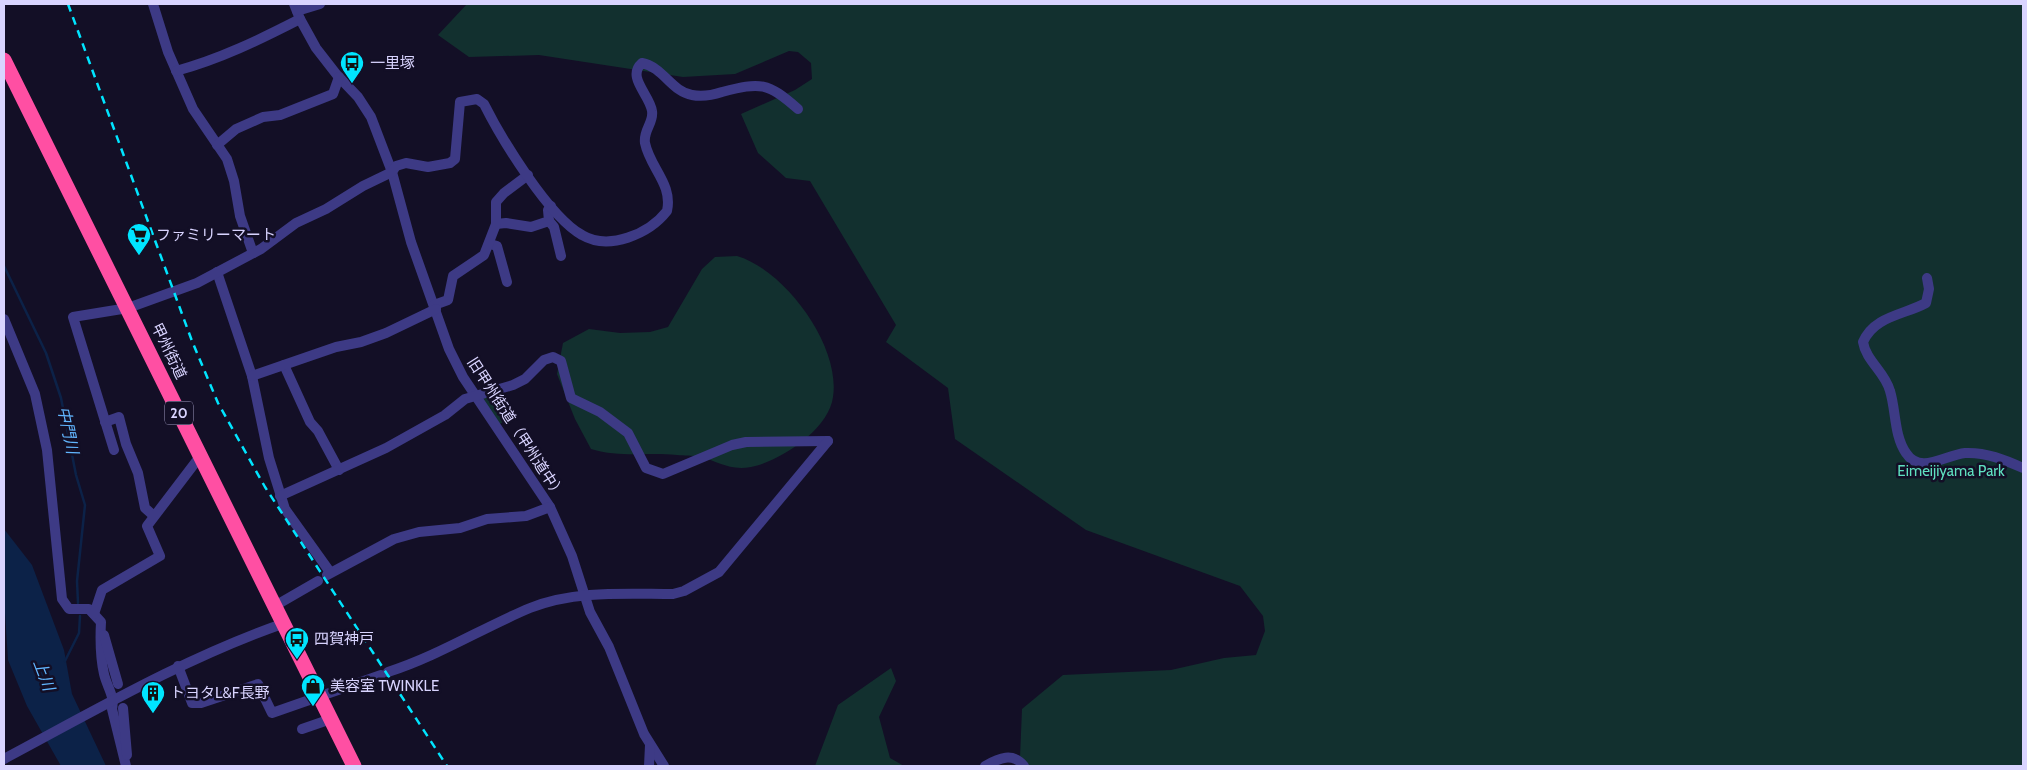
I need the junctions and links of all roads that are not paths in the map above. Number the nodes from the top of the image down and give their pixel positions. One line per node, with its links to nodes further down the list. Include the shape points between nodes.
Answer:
1 (153, 4): 5 (street)
2 (320, 4): 3 (street)
3 (297, 12): 5 (street, via 249,45); 6 (street, 旧甲州街道（甲州道中）, via 316,48)
4 (4, 60): 21 (highway, 甲州街道 / 20)
5 (176, 71): 8 (street, via 198,118)
6 (339, 77): 8 (street, via 332,94 280,115 263,117 236,129); 9 (street, 旧甲州街道（甲州道中）, via 371,117)
7 (798, 109): 11 (street, via 763,85 749,85 711,96 691,96 652,65 642,63 637,67 636,77 652,109 652,118 645,131 645,144 665,183 667,211 645,231 600,241 580,234)
8 (217, 145): 15 (street, via 227,159 240,216)
9 (392, 172): 10 (street, via 396,166 406,164 428,167 450,163 455,158 460,102 477,99 484,104); 15 (street, via 296,223); 20 (street, 旧甲州街道（甲州道中）, via 410,242)
10 (528, 176): 11 (street); 13 (street, via 496,202)
11 (550, 206): 12 (street)
12 (549, 221): 13 (street, via 531,227); 16 (street, via 554,227)
13 (496, 224): 14 (street)
14 (490, 244): 19 (street, via 498,246); 20 (street, via 478,260 453,276 448,300)
15 (253, 253): 17 (street)
16 (561, 256)
17 (217, 272): 21 (street, via 197,283); 24 (street)
18 (1927, 278): 29 (street, via 1926,303 1898,313 1874,327 1863,342 1869,358 1887,379 1904,452 1913,462 1926,464 1964,453 1988,454)
19 (507, 282)
20 (435, 307): 23 (street, via 386,333); 25 (street, 旧甲州街道（甲州道中）, via 449,349 463,377)
21 (128, 308): 26 (street, via 73,317); 36 (highway, 甲州街道 / 20)
22 (4, 319): 37 (street, via 37,404 47,450 62,599 69,609 89,609)
23 (284, 365): 24 (street); 30 (street, via 310,422)
24 (252, 376): 31 (street)
25 (477, 395): 30 (street, via 465,399 432,424); 32 (street, 旧甲州街道（甲州道中）); 35 (street, via 513,386 544,360 553,357 561,361 571,398 600,412 622,428 628,433 646,468 664,474 732,444 828,441 719,572 673,594)
26 (105, 422): 27 (street); 33 (street, via 119,418 138,473 145,508)
27 (114, 450)
28 (198, 459): 33 (street)
29 (2023, 468)
30 (339, 470): 31 (street)
31 (280, 496): 34 (street)
32 (550, 507): 34 (street, via 526,516 487,519 460,528 419,532 394,539); 35 (street, 旧甲州街道（甲州道中）)
33 (154, 516): 37 (street, via 147,526 160,556 102,590)
34 (325, 576): 36 (street)
35 (585, 595): 41 (street, via 532,608 427,659); 46 (street, 旧甲州街道（甲州道中）)
36 (273, 607): 38 (highway, 甲州街道 / 20)
37 (97, 618): 40 (street); 42 (street, via 104,677)
38 (282, 624): 39 (street); 41 (highway, 甲州街道 / 20)
39 (178, 666): 41 (street, via 195,704 258,684 272,713); 42 (street)
40 (118, 684)
41 (321, 696): 44 (highway, 甲州街道 / 20)
42 (111, 702): 47 (street); 48 (street)
43 (123, 708): 48 (street)
44 (332, 720): 45 (street); 49 (highway, 甲州街道 / 20)
45 (302, 729)
46 (650, 744): 50 (street, 旧甲州街道（甲州道中）); 51 (street)
47 (4, 759)
48 (126, 766)
49 (354, 766)
50 (649, 766)
51 (664, 766)
52 (986, 766): 53 (street, via 1001,758 1017,759)
53 (1024, 766)

